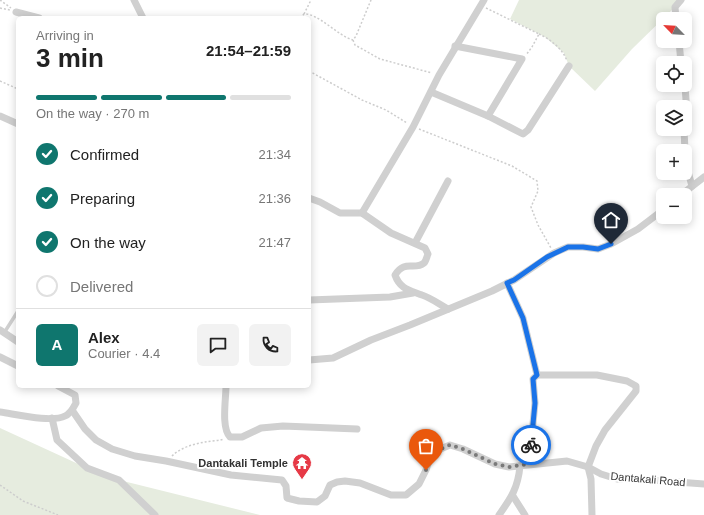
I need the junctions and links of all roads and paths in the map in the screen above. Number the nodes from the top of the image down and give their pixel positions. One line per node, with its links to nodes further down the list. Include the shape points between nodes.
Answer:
1 (0, 0): 8 (path)
2 (134, 0): 12 (street)
3 (311, 0): 10 (path)
4 (371, 0): 14 (path)
5 (681, 0): 9 (street, via 675,7)
6 (482, 3): 13 (path); 15 (street)
7 (0, 8): 8 (path)
8 (16, 12): 11 (street)
9 (675, 12)
10 (304, 14): 14 (path)
11 (31, 16)
12 (142, 16)
13 (539, 34): 16 (path); 17 (path, via 545,36 564,53)
14 (353, 40): 19 (path, via 355,45 380,59)
15 (455, 46): 16 (street); 19 (street)
16 (522, 59): 24 (street)
17 (569, 66): 24 (street, via 523,134)
18 (311, 72): 26 (path)
19 (439, 75): 22 (street)
20 (0, 81): 21 (path)
21 (16, 88)
22 (430, 92): 24 (street); 26 (street)
23 (0, 116): 25 (street)
24 (488, 116)
25 (16, 123)
26 (413, 127): 33 (street); 36 (path, via 512,166 537,181 538,191 531,207)
27 (704, 177): 30 (street)
28 (690, 180): 30 (street)
29 (448, 181): 35 (street)
30 (692, 186): 31 (street)
31 (690, 188)
32 (311, 199): 33 (street, via 340,213)
33 (362, 213): 35 (street, via 391,233)
34 (656, 215): 36 (street, via 638,229 598,249 568,247)
35 (415, 243): 38 (street, via 425,248 428,254 424,262 417,266 407,265 399,269 395,275 397,281)
36 (554, 253): 37 (street)
37 (507, 283): 40 (street); 47 (street, via 523,318)
38 (413, 292): 39 (street, via 390,297); 40 (street)
39 (311, 300)
40 (448, 308): 45 (street, via 333,358)
41 (16, 314): 42 (lane)
42 (2, 332): 43 (street)
43 (16, 341)
44 (0, 357): 46 (street)
45 (311, 360)
46 (16, 365)
47 (537, 375): 56 (street, via 533,379 535,403); 58 (street, via 597,375 627,381 636,386 636,391 602,435)
48 (68, 388): 50 (street, via 75,395 76,403)
49 (226, 388): 54 (street, via 225,425 226,433)
50 (72, 410): 52 (street, via 65,416); 55 (street, Dantakali Road, via 96,440 112,449)
51 (0, 412): 52 (street)
52 (52, 418): 63 (street, via 58,440 87,468 119,480)
53 (357, 429): 54 (street, via 283,426 261,428 242,437)
54 (230, 437): 55 (path, via 177,451)
55 (166, 461): 57 (street, Dantakali Road, via 231,476 282,480 286,486 287,498 317,502 325,496 330,485 345,481 360,483 391,495 406,495 419,484 430,458 438,450 450,445 495,464)
56 (529, 464): 57 (street, Dantakali Road); 58 (street, Dantakali Road, via 567,461)
57 (520, 466): 61 (street)
58 (588, 467): 59 (street, Dantakali Road, via 617,479); 66 (street)
59 (704, 484)
60 (0, 485): 62 (path, via 23,501)
61 (513, 496): 64 (street); 65 (street)
62 (58, 515)
63 (156, 515)
64 (499, 515)
65 (525, 515)
66 (592, 515)

